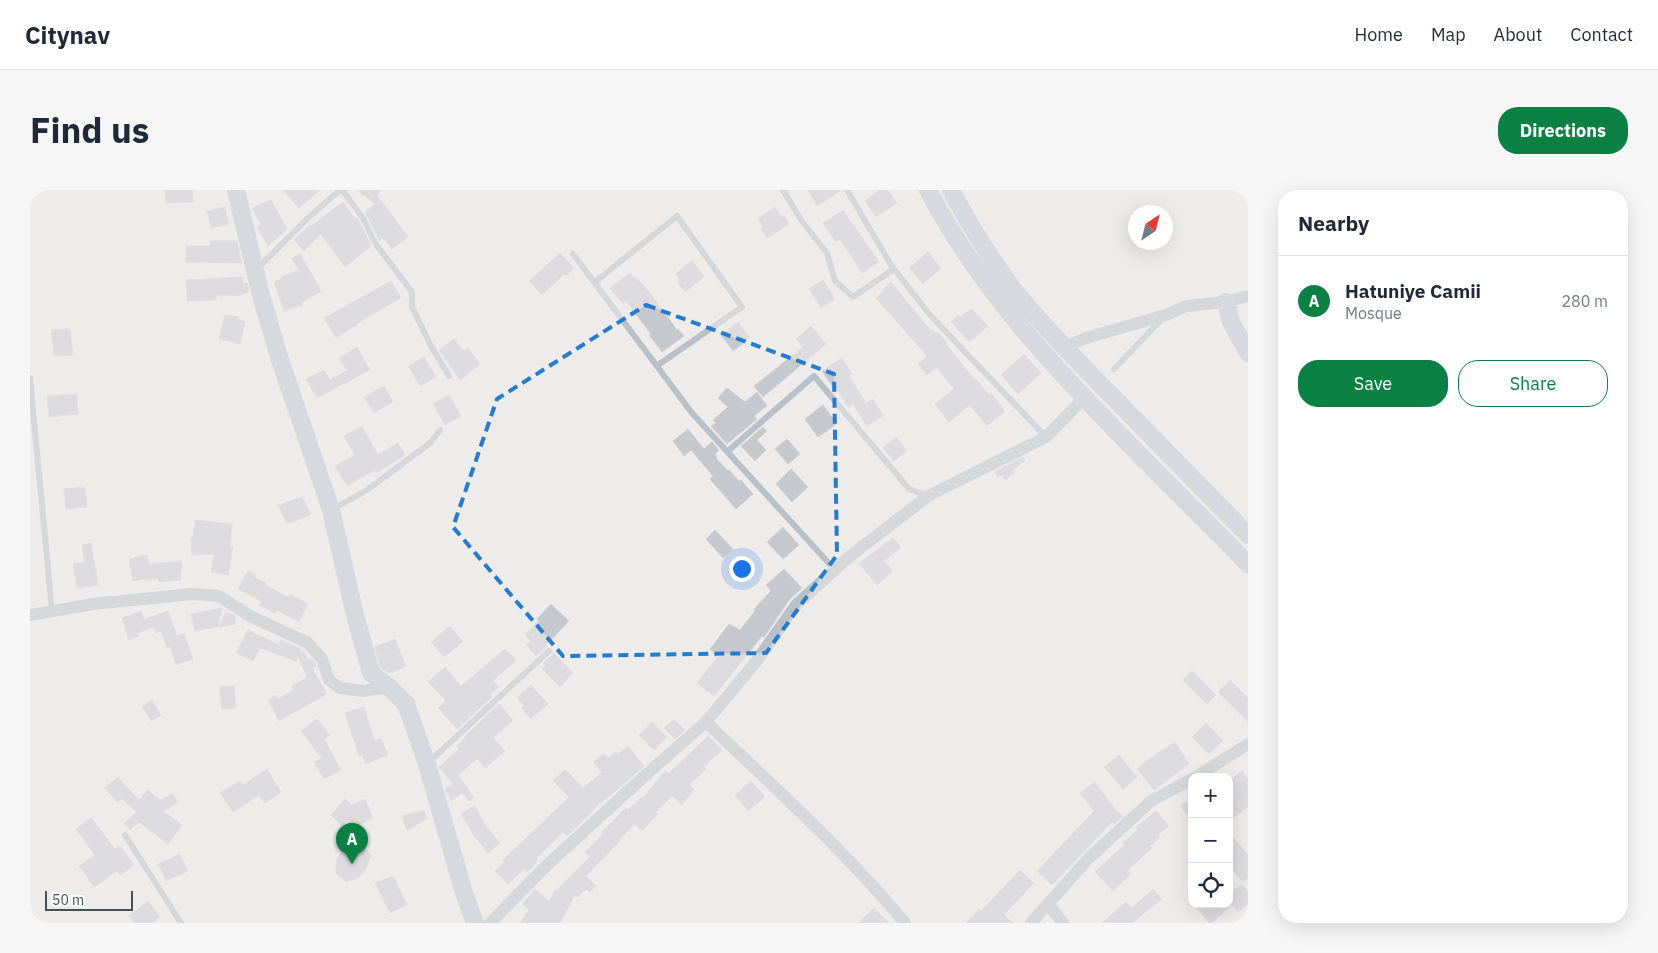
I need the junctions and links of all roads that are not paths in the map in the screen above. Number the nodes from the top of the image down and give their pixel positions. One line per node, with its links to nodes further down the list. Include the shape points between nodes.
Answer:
1 (236, 190): 9 (street)
2 (341, 190): 9 (lane); 18 (lane, via 364,218 375,243 412,292 412,307)
3 (783, 190): 8 (lane, via 827,253 835,281 853,297)
4 (847, 190): 8 (lane)
5 (928, 190): 20 (street, via 995,296)
6 (951, 190): 14 (street, via 982,244 1013,288)
7 (573, 254): 10 (lane)
8 (894, 269): 22 (lane, via 930,315)
9 (255, 271): 25 (street, via 278,357)
10 (595, 282): 16 (lane); 16 (lane, via 677,216 742,307)
11 (1248, 296): 12 (street)
12 (1226, 302): 13 (street, via 1186,306); 15 (street, via 1231,322)
13 (1166, 315): 14 (street, via 1086,338); 17 (lane)
14 (1064, 348): 26 (street)
15 (1248, 353)
16 (658, 365): 23 (lane, via 692,413)
17 (1114, 368)
18 (449, 376)
19 (30, 378): 29 (lane)
20 (1084, 398): 22 (street); 27 (street)
21 (440, 430): 25 (lane, via 430,443 367,490)
22 (1046, 437): 24 (street)
23 (728, 451): 24 (lane, via 814,376 909,489); 28 (lane)
24 (928, 496): 28 (street)
25 (331, 510): 32 (street, via 371,673)
26 (1248, 534)
27 (1248, 564)
28 (835, 570): 33 (street, via 797,604 756,663)
29 (52, 611): 30 (street); 32 (street, via 194,594 219,596 250,616 308,643 322,659 329,680 340,688 363,691)
30 (30, 615)
31 (549, 651): 35 (lane)
32 (389, 687): 35 (street, via 406,704)
33 (706, 722): 42 (street, via 554,858); 43 (street, via 879,892)
34 (1248, 744): 36 (street)
35 (427, 764): 41 (street, via 464,893)
36 (1202, 773)
37 (1188, 781): 39 (street, via 1151,801 1088,859)
38 (125, 835): 40 (lane)
39 (1048, 904): 44 (street); 45 (street)
40 (181, 923)
41 (476, 923)
42 (490, 923)
43 (905, 923)
44 (1031, 923)
45 (1063, 923)

